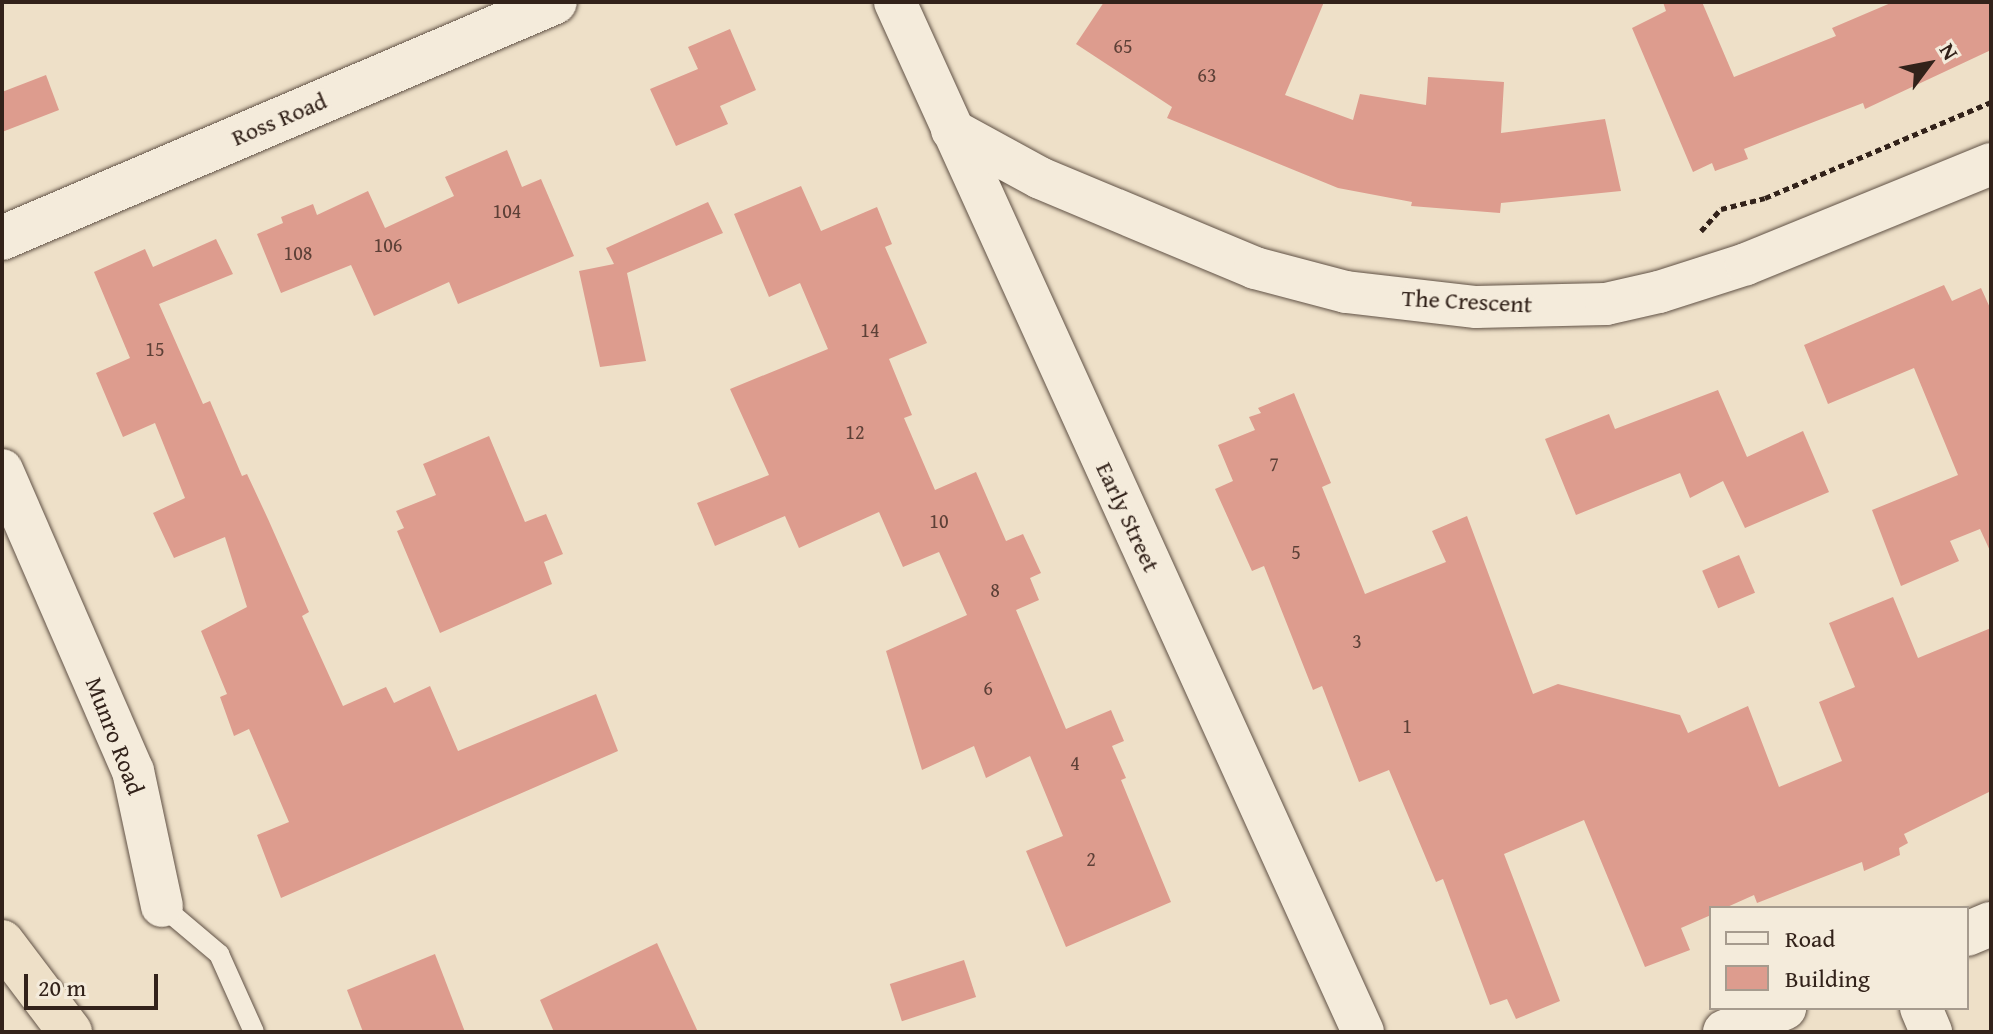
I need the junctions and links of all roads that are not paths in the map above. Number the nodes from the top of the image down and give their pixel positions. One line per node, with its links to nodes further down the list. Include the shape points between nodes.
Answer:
1 (555, 2): 5 (street, Ross Road)
2 (895, 2): 3 (street, Early Street)
3 (952, 130): 4 (street, The Crescent, via 1054,185 1255,268 1346,292 1476,307 1606,304 1659,292 1746,264); 15 (street, Early Street)
4 (1991, 164)
5 (2, 238)
6 (2, 470): 7 (street, Munro Road, via 133,771)
7 (162, 906): 14 (lane, Munro Road, via 219,954)
8 (1991, 924): 9 (street)
9 (1969, 933)
10 (2, 942): 13 (highway)
11 (1779, 1010): 16 (street)
12 (1922, 1010): 17 (street)
13 (70, 1032)
14 (254, 1032)
15 (1363, 1032)
16 (1725, 1032)
17 (1931, 1032)

